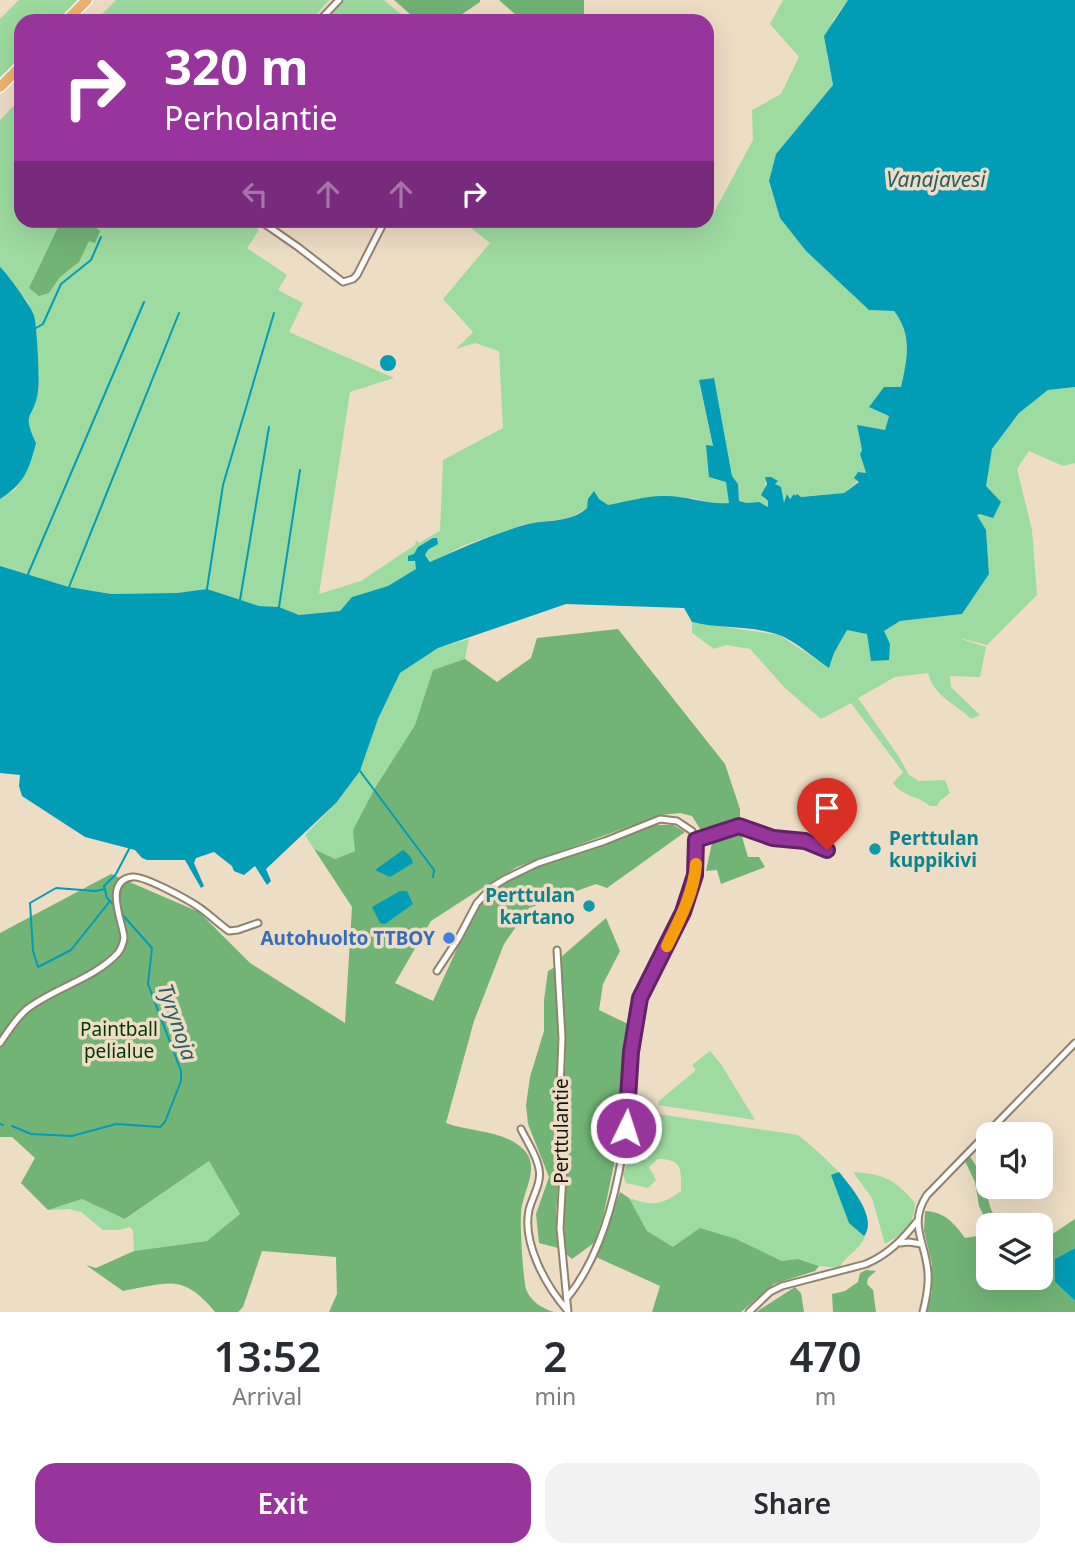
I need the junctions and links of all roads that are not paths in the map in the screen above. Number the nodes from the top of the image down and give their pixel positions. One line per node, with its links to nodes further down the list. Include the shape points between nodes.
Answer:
1 (87, 0): 3 (highway)
2 (339, 0): 4 (street)
3 (73, 14)
4 (326, 14)
5 (14, 72): 6 (highway)
6 (0, 86)
7 (271, 228): 8 (street, via 348,282 357,275)
8 (380, 228)
9 (696, 840): 10 (street, via 739,826); 13 (street, via 685,826 660,819 505,879 477,903); 20 (street, via 695,875 683,912 640,998 626,1128 605,1228)
10 (827, 850)
11 (258, 923): 14 (street, via 229,931 189,902 141,878 128,878 117,895 124,942 117,954 25,1011)
12 (557, 950): 20 (street, Perttulantie, via 562,1038 558,1137)
13 (437, 971)
14 (0, 1043)
15 (1075, 1043): 17 (street, via 927,1195)
16 (521, 1129): 21 (street, Perttulantie, via 540,1169 528,1213 534,1252)
17 (918, 1220): 18 (street); 19 (street)
18 (900, 1243): 19 (street); 22 (street, via 866,1264 782,1286)
19 (921, 1244): 23 (street, via 928,1275)
20 (566, 1298): 21 (street, Perttulantie)
21 (568, 1312)
22 (749, 1312)
23 (923, 1312)

